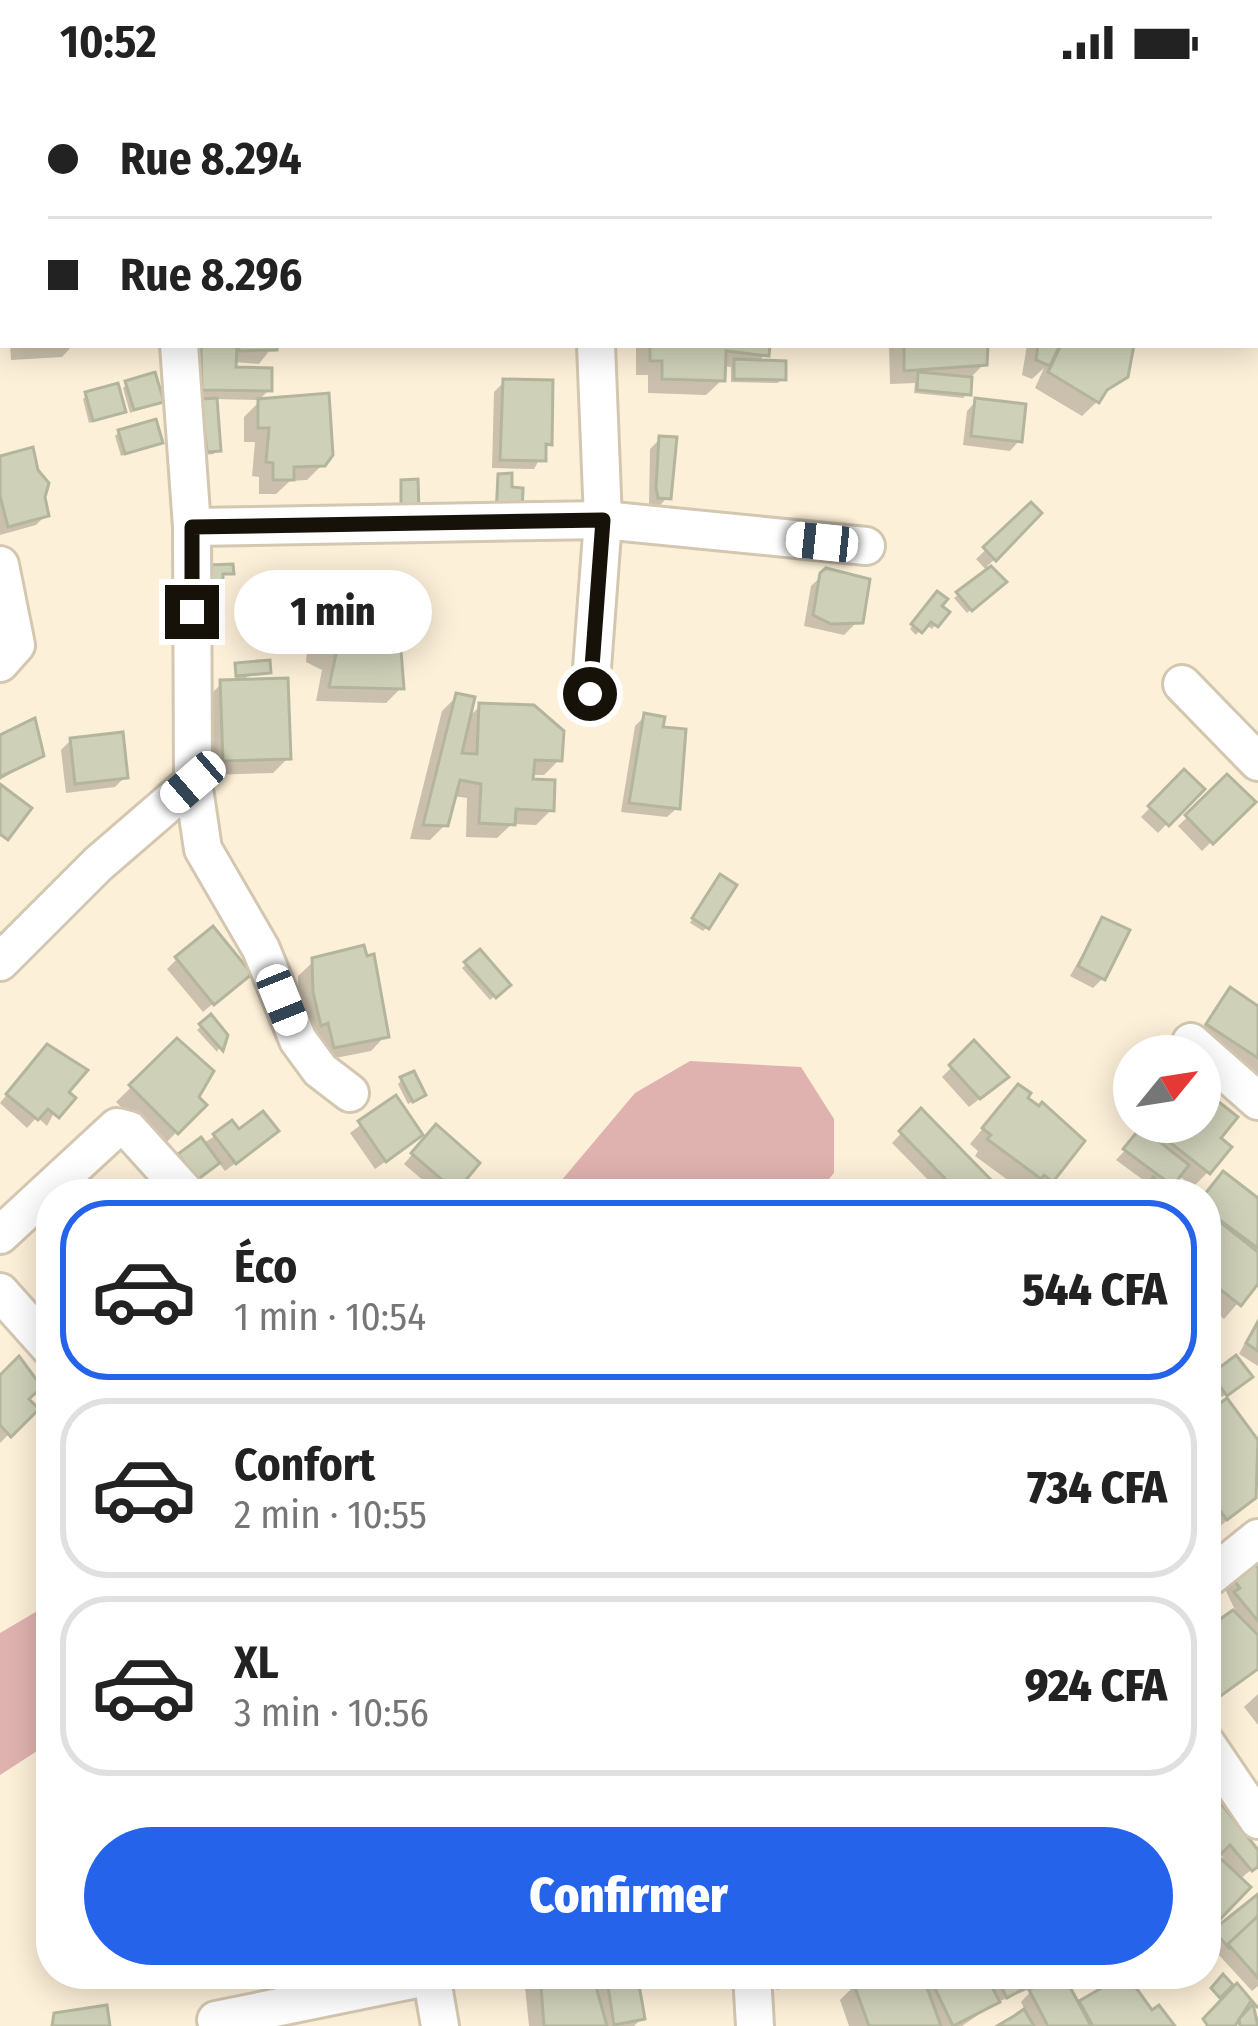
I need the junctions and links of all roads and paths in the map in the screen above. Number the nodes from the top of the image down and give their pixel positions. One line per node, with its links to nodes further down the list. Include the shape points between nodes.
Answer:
1 (179, 348): 4 (street)
2 (596, 348): 3 (street)
3 (603, 520): 4 (street); 5 (street); 9 (street)
4 (192, 527): 11 (street)
5 (866, 546)
6 (0, 566): 7 (street, via 16,645)
7 (0, 663)
8 (1182, 684): 10 (street)
9 (590, 694)
10 (1258, 762)
11 (193, 782): 12 (street); 14 (street, via 203,849 261,949 298,1040)
12 (0, 962)
13 (1221, 1068): 15 (street)
14 (350, 1093)
15 (1258, 1101)
16 (61, 1179): 17 (street, via 117,1127)
17 (174, 1179)
18 (36, 1202): 19 (street)
19 (0, 1235)
20 (0, 1292): 21 (street)
21 (36, 1332)
22 (1258, 1538): 23 (street)
23 (1221, 1568)
24 (1221, 1765): 25 (street)
25 (1258, 1820)
26 (364, 1989): 29 (street)
27 (433, 1989): 30 (street)
28 (753, 1989): 31 (street)
29 (216, 2020)
30 (440, 2026)
31 (754, 2026)

